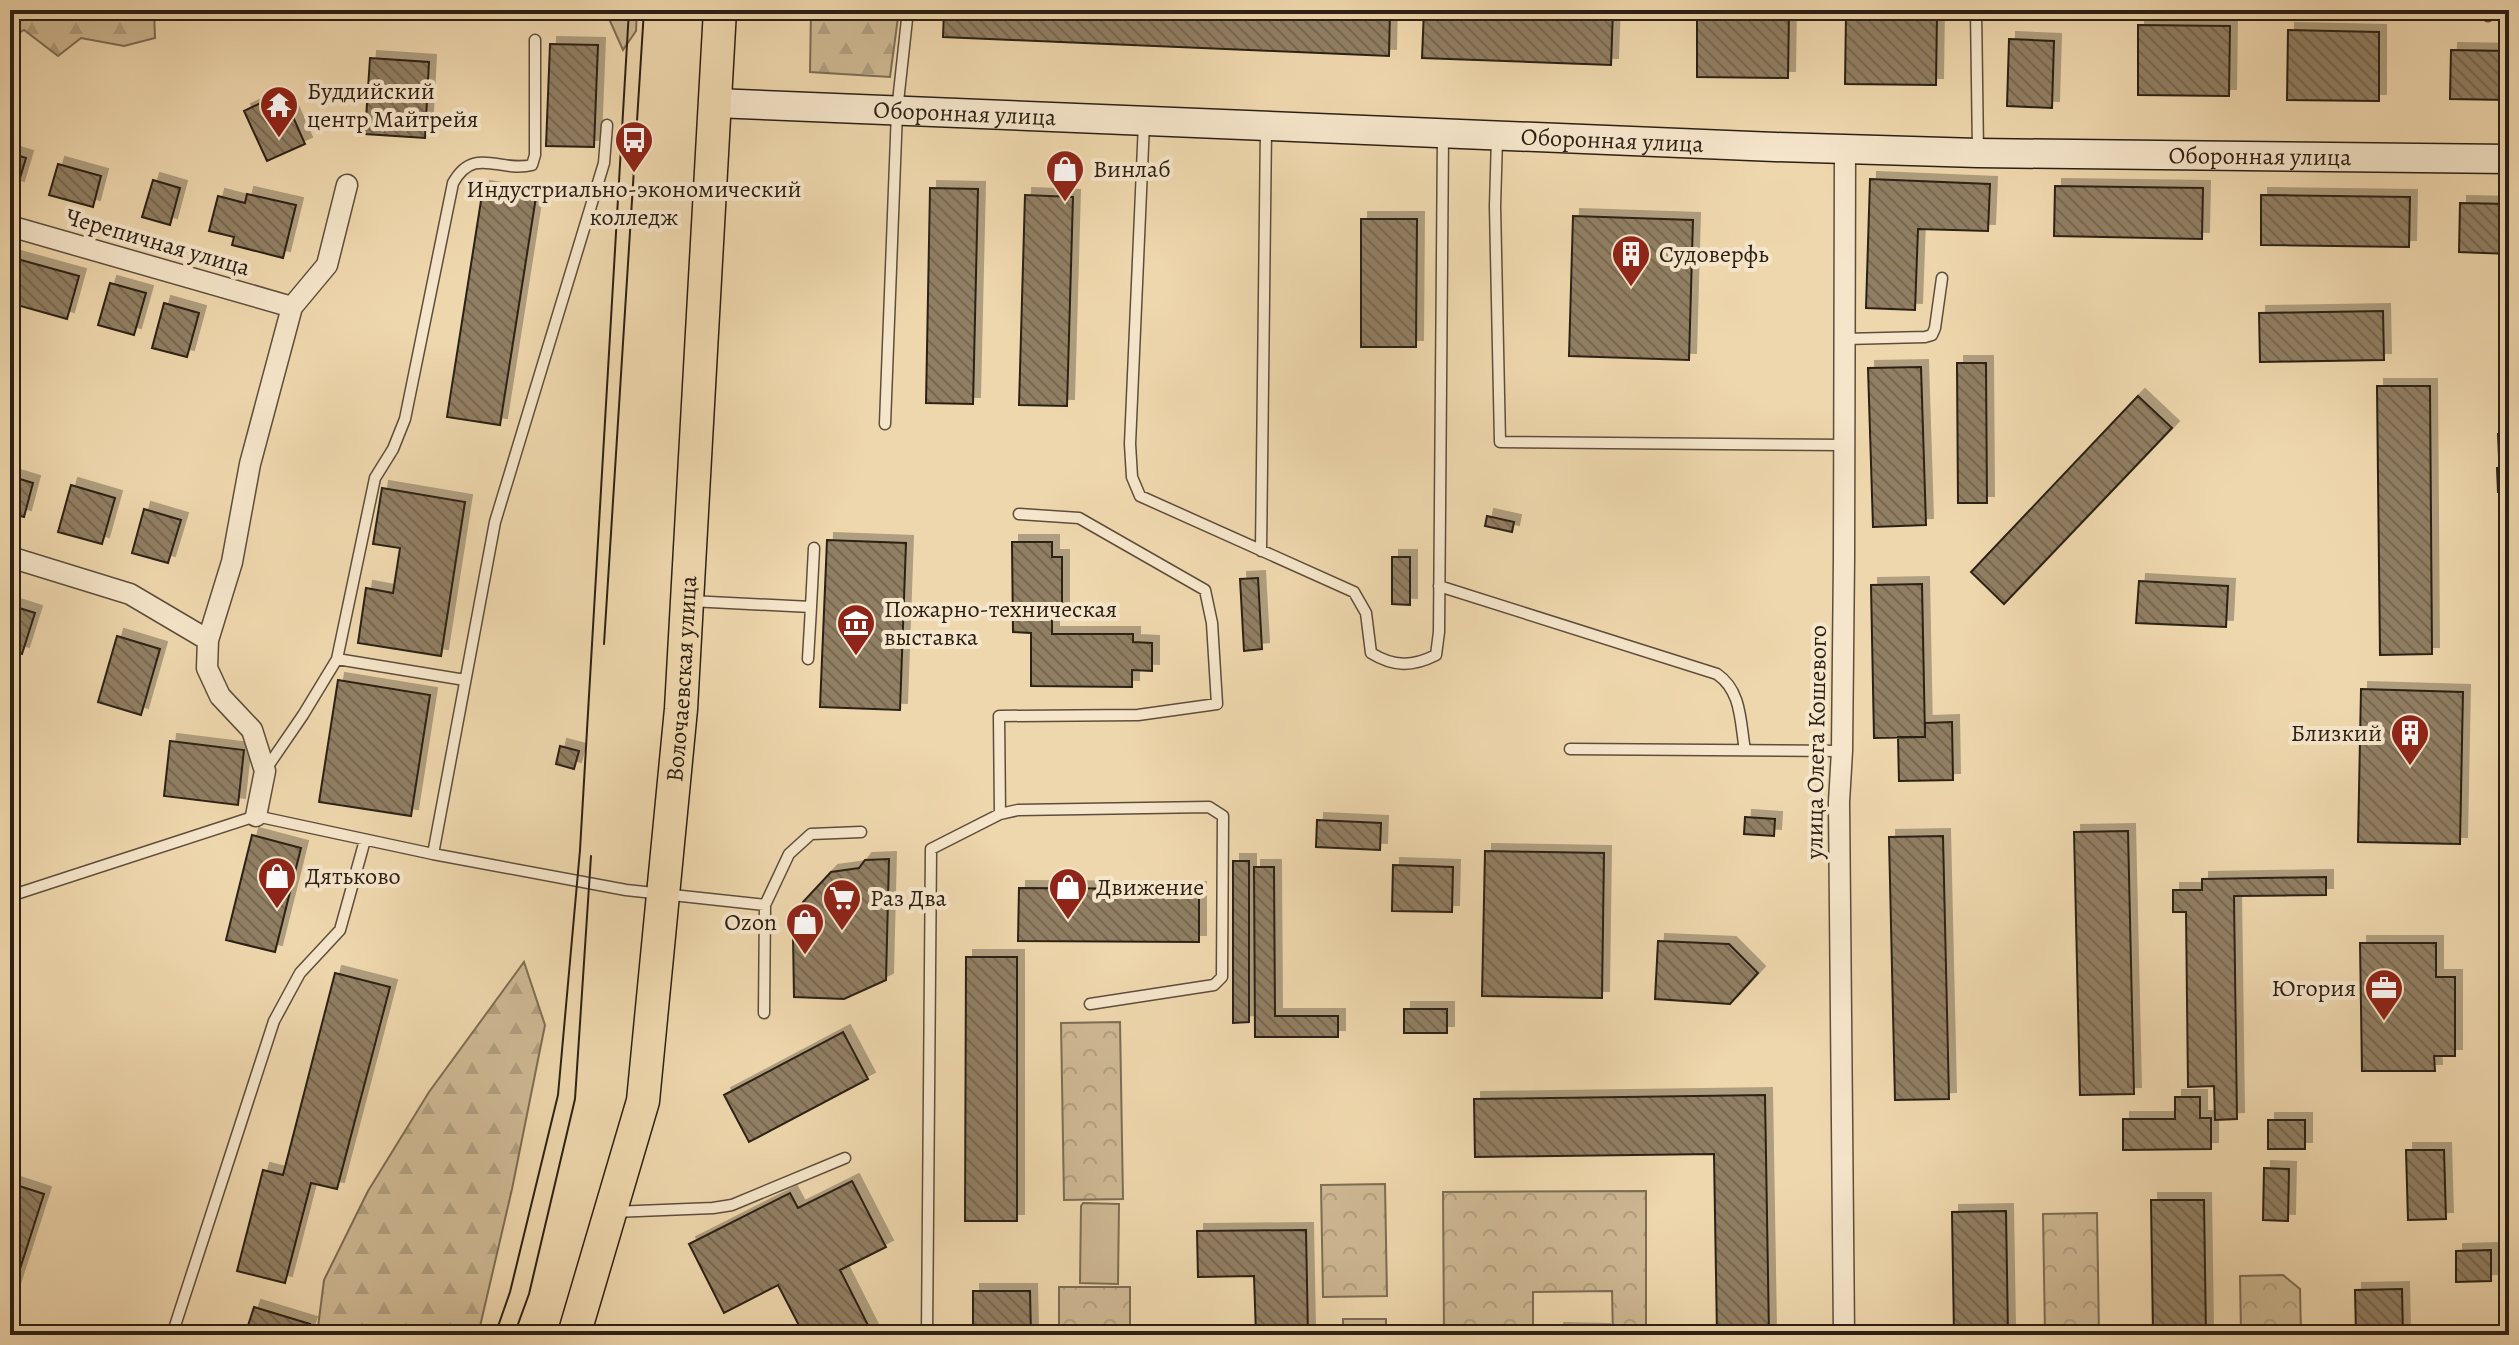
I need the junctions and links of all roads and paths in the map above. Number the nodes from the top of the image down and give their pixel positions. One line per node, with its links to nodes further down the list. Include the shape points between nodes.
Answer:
1 (720, 10): 5 (main road, Волочаевская улица)
2 (908, 10): 6 (lane)
3 (1976, 10): 13 (lane)
4 (535, 40): 30 (lane, via 532,165 474,162 453,183 405,419 375,478)
5 (715, 103): 6 (street, Оборонная улица); 27 (main road, Волочаевская улица)
6 (897, 111): 7 (street, Оборонная улица); 20 (lane)
7 (1144, 121): 9 (street, Оборонная улица); 24 (lane, via 1132,477 1140,496)
8 (607, 125): 32 (lane, via 604,163 495,522)
9 (1266, 126): 10 (street, Оборонная улица); 24 (lane)
10 (1443, 133): 11 (street, Оборонная улица); 26 (lane)
11 (1497, 136): 12 (street, Оборонная улица); 21 (lane, via 1500,442)
12 (1845, 149): 13 (street, Оборонная улица); 19 (street, улица Олега Кошевого)
13 (1978, 153): 14 (street, Оборонная улица)
14 (2509, 159)
15 (347, 185): 18 (street, via 327,265)
16 (10, 226): 18 (street, Черепичная улица)
17 (1942, 278): 19 (lane, via 1932,335)
18 (292, 307): 29 (street, via 250,464 232,562)
19 (1845, 339): 21 (street, улица Олега Кошевого)
20 (885, 424)
21 (1844, 445): 35 (street, улица Олега Кошевого)
22 (1019, 514): 37 (lane, via 1079,518 1205,590 1217,704 1138,715 999,716)
23 (814, 548): 28 (lane)
24 (1261, 551): 26 (lane, via 1354,592 1366,613 1371,653 1387,662 1418,664 1436,655)
25 (10, 557): 29 (street, via 130,594)
26 (1439, 586): 34 (lane, via 1717,674 1736,693)
27 (688, 601): 28 (lane); 43 (main road, Волочаевская улица)
28 (811, 607): 31 (lane)
29 (208, 640): 36 (street, via 207,668 220,696 252,730)
30 (337, 659): 32 (lane); 36 (lane)
31 (808, 659)
32 (465, 680): 41 (lane)
33 (1570, 749): 34 (lane)
34 (1745, 750): 35 (lane)
35 (1842, 751): 52 (street, улица Олега Кошевого)
36 (265, 771): 38 (street)
37 (1000, 814): 45 (lane, via 1209,807 1223,816 1219,982); 51 (lane, via 931,849)
38 (256, 816): 40 (lane); 42 (lane)
39 (861, 832): 44 (lane, via 811,834 789,854)
40 (365, 840): 41 (lane); 49 (lane, via 340,930 300,973 274,1021)
41 (433, 854): 43 (lane)
42 (10, 896)
43 (664, 896): 44 (lane); 48 (main road, Волочаевская улица, via 643,1101)
44 (765, 905): 46 (lane)
45 (1090, 1004)
46 (764, 1013)
47 (845, 1158): 48 (lane, via 732,1205)
48 (611, 1212): 50 (main road, Волочаевская улица)
49 (172, 1335)
50 (574, 1335)
51 (927, 1335)
52 (1844, 1335)

